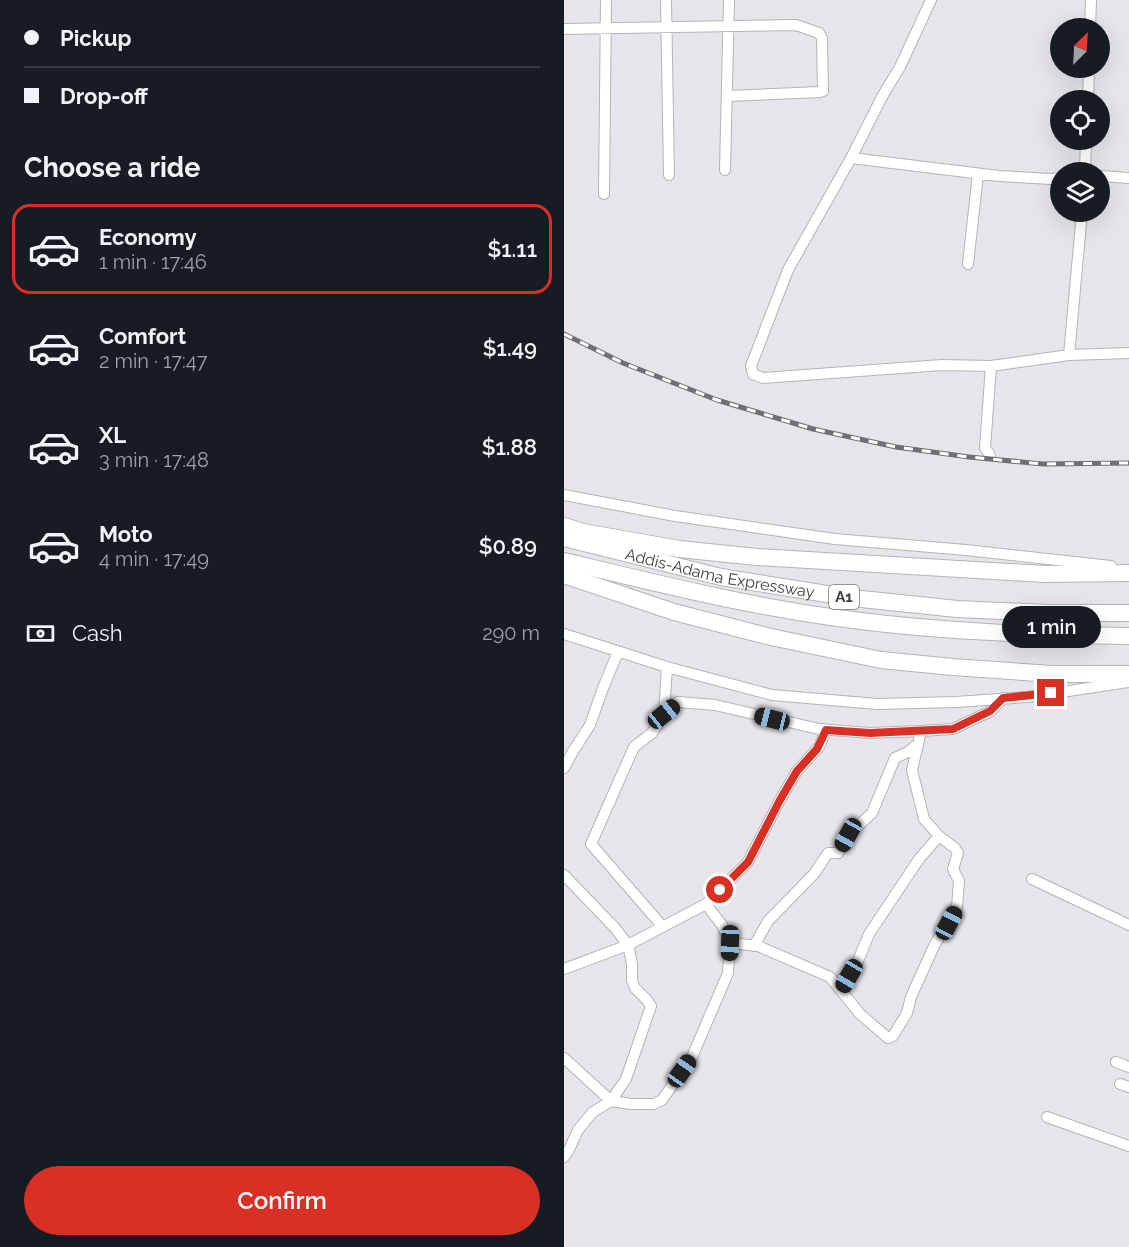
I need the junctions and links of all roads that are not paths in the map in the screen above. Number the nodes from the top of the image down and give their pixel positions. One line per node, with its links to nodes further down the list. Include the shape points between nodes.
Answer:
1 (606, 0): 9 (street)
2 (666, 0): 8 (street)
3 (729, 0): 7 (street)
4 (931, 0): 12 (street)
5 (1091, 0): 6 (street)
6 (1090, 18)
7 (728, 25): 8 (street); 11 (street); 11 (street, via 796,25 819,33 824,87 820,92)
8 (666, 27): 9 (street); 15 (street)
9 (606, 28): 10 (street); 19 (street)
10 (564, 29)
11 (727, 96): 13 (street)
12 (851, 158): 14 (street); 24 (street, via 788,270 752,366 753,374 763,378 942,365)
13 (725, 170)
14 (978, 174): 18 (street); 21 (street)
15 (669, 175)
16 (1110, 177): 17 (street)
17 (1129, 178)
18 (1050, 179)
19 (604, 194)
20 (1081, 222): 23 (street)
21 (968, 264)
22 (1129, 353): 23 (street)
23 (1069, 356): 24 (street)
24 (991, 366): 25 (street, via 985,448)
25 (990, 454)
26 (564, 495): 30 (street, via 675,516 836,539)
27 (564, 526): 30 (highway, via 679,549 757,557 1044,574)
28 (564, 538): 32 (highway, Addis-Adama Expressway / A1, via 722,577 852,598 957,609)
29 (564, 561): 34 (highway, Addis-Adama Expressway / A1, via 723,599 852,620 962,631)
30 (1129, 570)
31 (564, 575): 37 (highway, via 674,612 880,660 1052,674)
32 (1129, 613)
33 (564, 634): 35 (street)
34 (1129, 636)
35 (618, 652): 36 (street); 44 (street, via 590,725)
36 (667, 668): 39 (street, via 772,695 876,704); 40 (street)
37 (1129, 674)
38 (1129, 682): 39 (street)
39 (1003, 698): 42 (street, via 990,711 953,729)
40 (664, 714): 41 (street, via 678,702 714,705); 50 (street, via 652,733 634,747 591,844)
41 (826, 730): 42 (street); 48 (street, via 817,749 797,771 748,862)
42 (921, 731): 43 (street)
43 (918, 744): 45 (street, via 912,771 924,819); 53 (street, via 895,758 872,813 848,835 838,853 828,853 814,874 768,921)
44 (564, 768)
45 (939, 836): 56 (street, via 868,934); 56 (street, via 958,853 954,869 959,881 957,907 934,946 907,1013 893,1036 888,1038 860,1014)
46 (564, 874): 52 (street)
47 (1032, 879): 49 (street)
48 (706, 904): 50 (street); 51 (street)
49 (1129, 925)
50 (663, 927): 52 (street)
51 (730, 943): 53 (street); 60 (street, via 728,973 692,1057 662,1100 654,1104)
52 (628, 945): 55 (street); 60 (street, via 635,988 651,1006 626,1079)
53 (754, 946): 56 (street, via 830,977)
54 (564, 955): 55 (street)
55 (567, 968)
56 (841, 990)
57 (564, 1058): 60 (street)
58 (1116, 1062): 59 (street)
59 (1129, 1067)
60 (611, 1101): 63 (street, via 593,1112)
61 (1047, 1117): 62 (street)
62 (1129, 1146)
63 (564, 1156)

